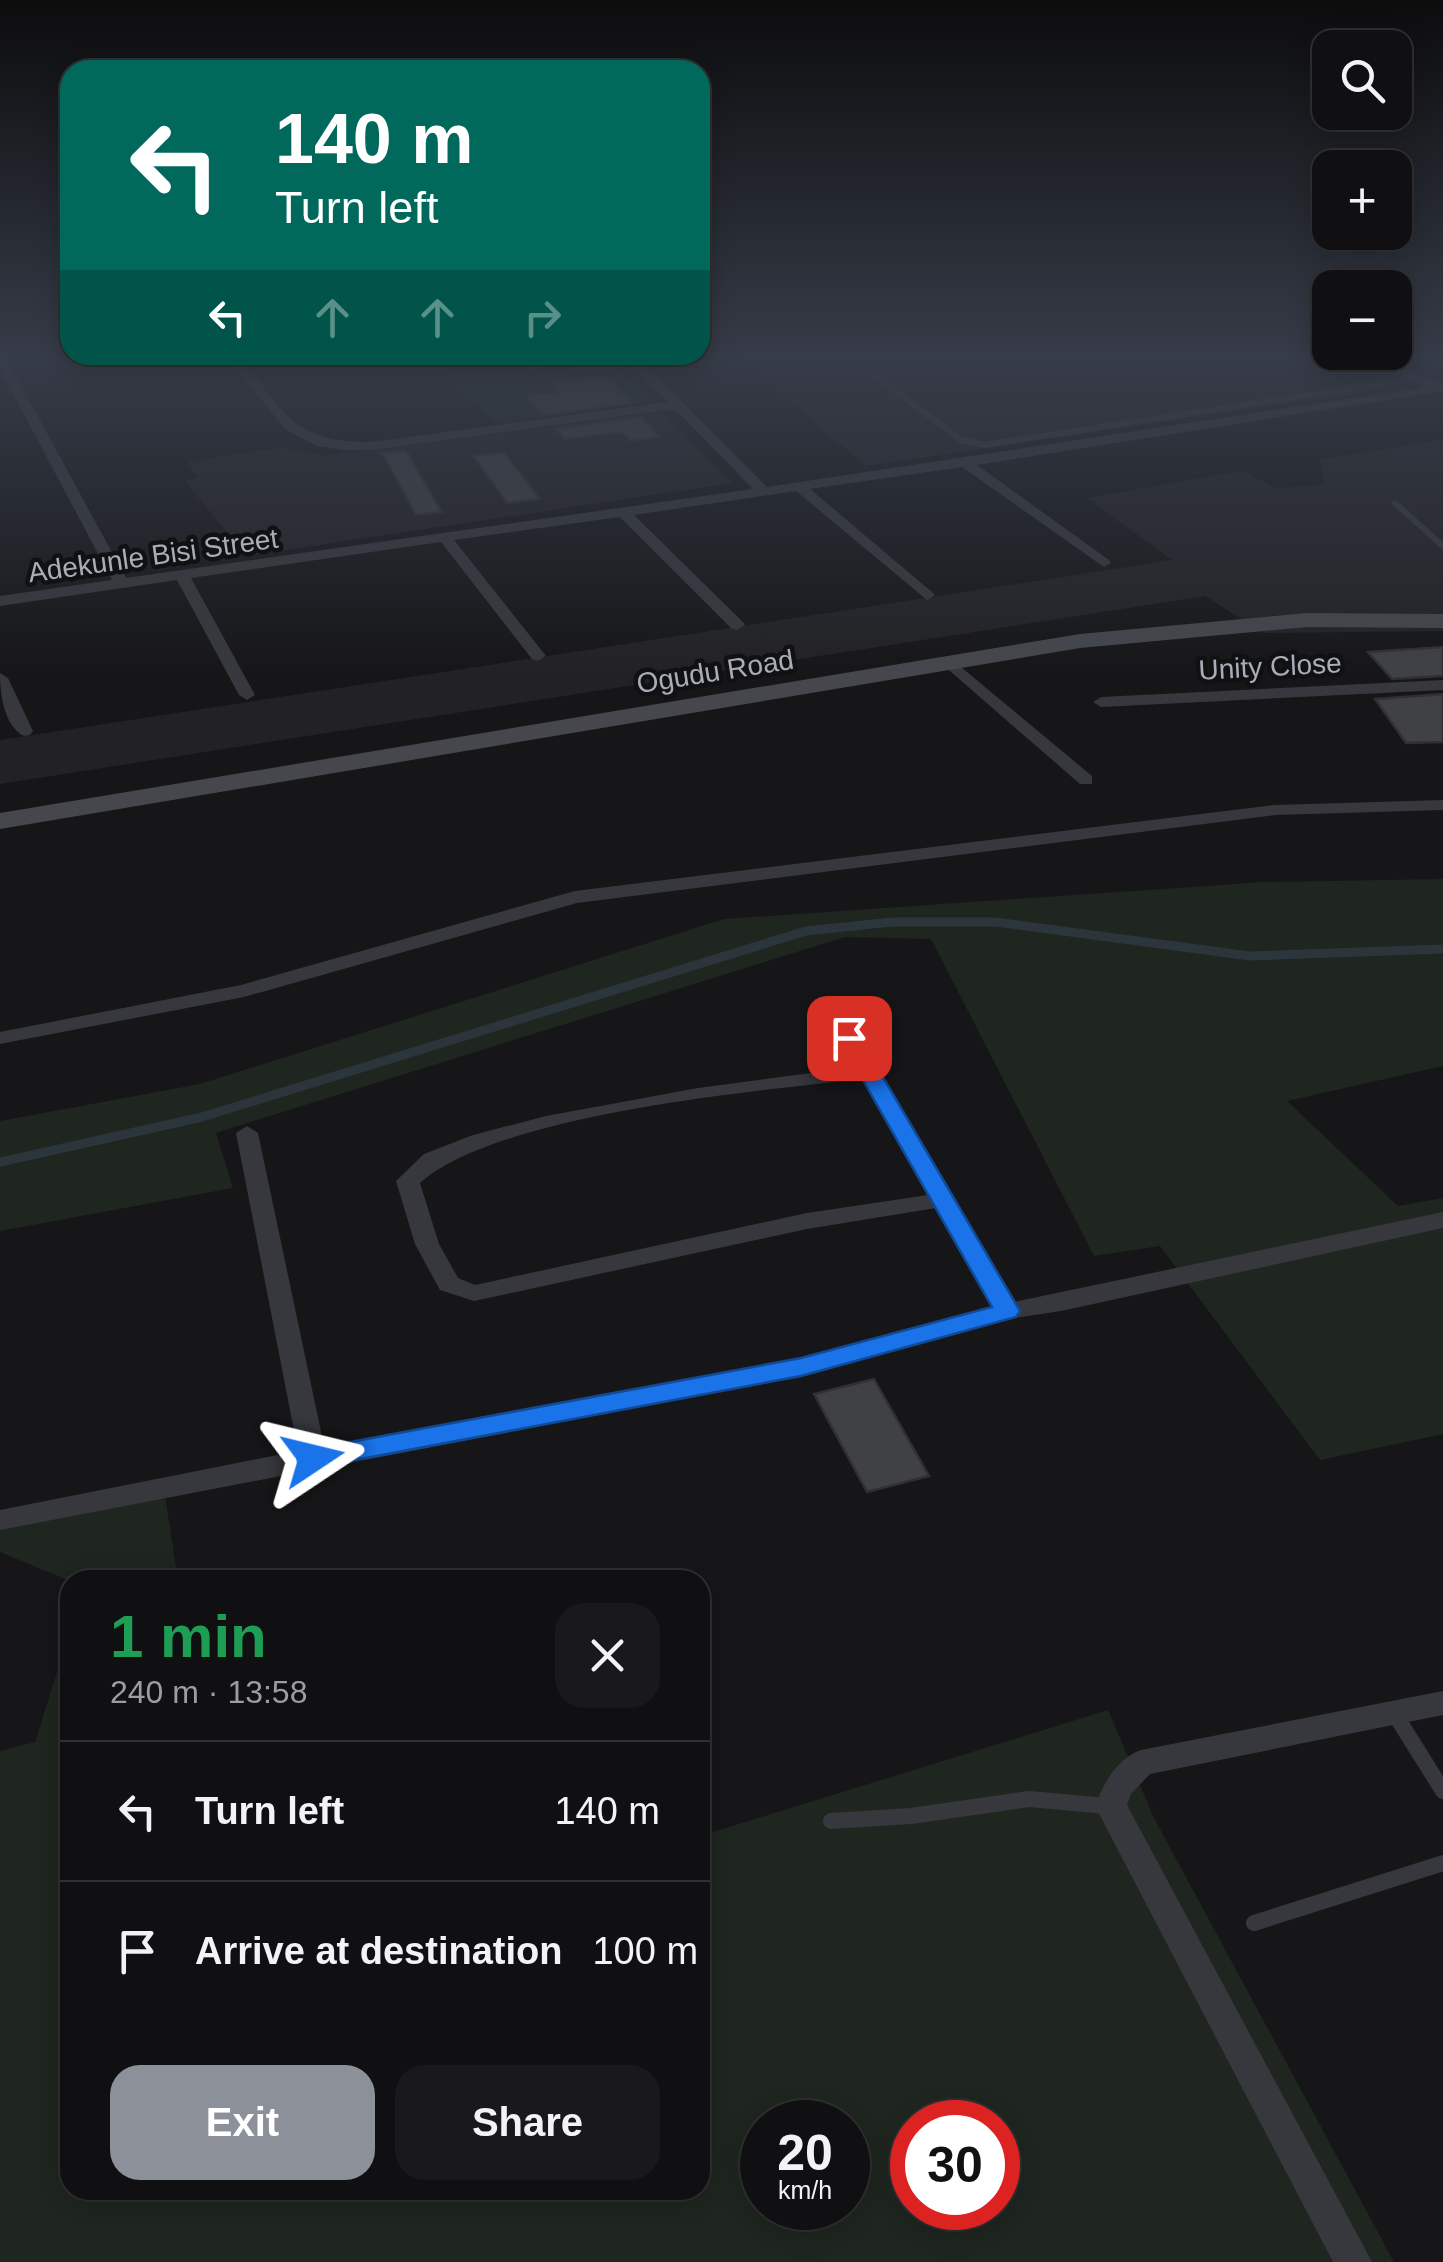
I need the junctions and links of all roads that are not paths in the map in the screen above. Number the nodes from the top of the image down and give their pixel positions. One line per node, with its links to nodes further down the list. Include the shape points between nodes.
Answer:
1 (51, 463): 12 (street)
2 (735, 463): 5 (street)
3 (965, 463): 4 (street, Adekunle Bisi Street); 10 (street)
4 (799, 487): 5 (street, Adekunle Bisi Street); 13 (street)
5 (764, 492): 7 (street, Adekunle Bisi Street)
6 (1395, 503): 9 (lane)
7 (623, 512): 8 (street, Adekunle Bisi Street); 17 (street)
8 (446, 538): 11 (street, Adekunle Bisi Street); 18 (street)
9 (1443, 546)
10 (1104, 563)
11 (183, 576): 12 (street, Adekunle Bisi Street); 23 (street)
12 (122, 585): 14 (street, Adekunle Bisi Street)
13 (928, 595)
14 (0, 601)
15 (1443, 608): 21 (main road, Ogudu Road, via 1147,618)
16 (1443, 621): 19 (main road, Ogudu Road, via 1246,623)
17 (737, 624)
18 (538, 656)
19 (949, 662): 21 (main road, Ogudu Road); 26 (street)
20 (0, 678): 25 (street)
21 (791, 681): 27 (main road, Ogudu Road); 29 (main road, Ogudu Road)
22 (1443, 685): 24 (street, Unity Close)
23 (247, 696)
24 (1101, 702)
25 (24, 731)
26 (1086, 780)
27 (0, 805)
28 (1443, 805): 31 (street, via 1275,810 612,891 530,908 244,991)
29 (0, 821)
30 (830, 1004): 32 (street)
31 (0, 1038)
32 (869, 1072): 34 (street); 34 (street, via 709,1090 564,1118 434,1157 408,1181 427,1244 449,1284 474,1293 807,1221)
33 (246, 1133): 37 (street)
34 (943, 1200): 36 (street)
35 (1443, 1220): 36 (street)
36 (1007, 1311): 37 (street, via 801,1367)
37 (313, 1458): 38 (street)
38 (0, 1520)
39 (1443, 1703): 40 (street)
40 (1396, 1716): 41 (lane); 42 (street, via 1141,1762)
41 (1443, 1791)
42 (1111, 1806): 43 (lane, via 1029,1799); 46 (street)
43 (831, 1821)
44 (1443, 1863): 45 (lane)
45 (1254, 1923)
46 (1353, 2262)

